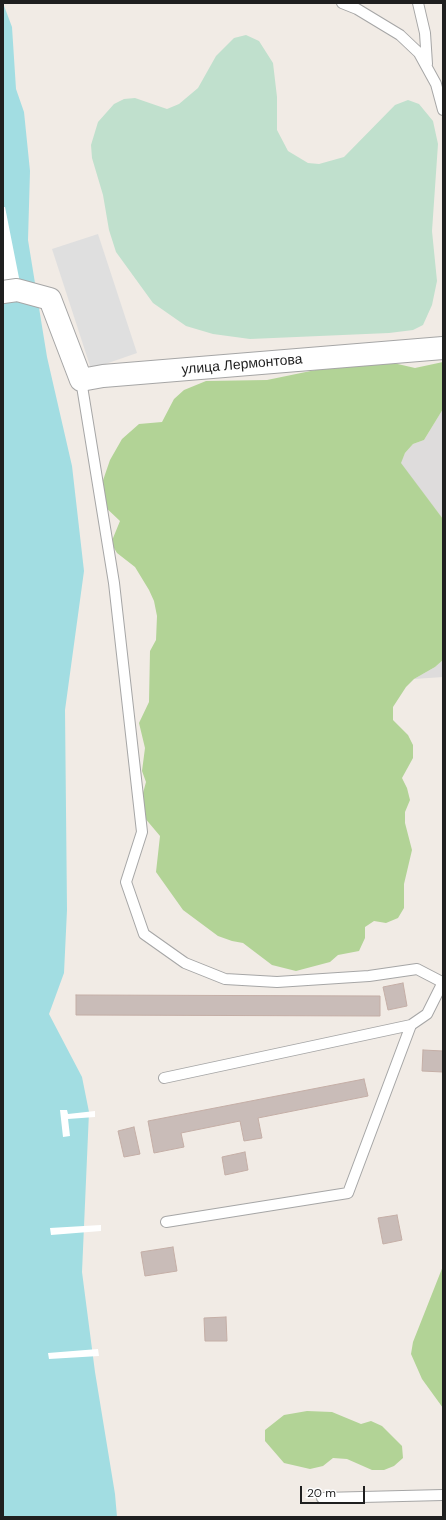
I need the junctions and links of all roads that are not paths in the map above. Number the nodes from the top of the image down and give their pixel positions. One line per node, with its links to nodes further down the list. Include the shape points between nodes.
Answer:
1 (342, 3): 3 (lane, via 400,35 419,53)
2 (418, 3): 3 (lane, via 425,33)
3 (427, 69): 4 (lane, via 436,84)
4 (443, 110)
5 (3, 292): 7 (street, via 17,290 50,299)
6 (443, 348): 7 (street, улица Лермонтова, via 103,376)
7 (81, 380): 8 (lane, via 114,583 142,832 126,882 144,934 185,963 225,979 277,982 369,976 417,969)
8 (442, 982): 9 (lane, via 427,1014)
9 (411, 1025): 10 (lane); 11 (lane, via 348,1193)
10 (164, 1078)
11 (166, 1222)
12 (443, 1495): 13 (lane)
13 (322, 1498)

